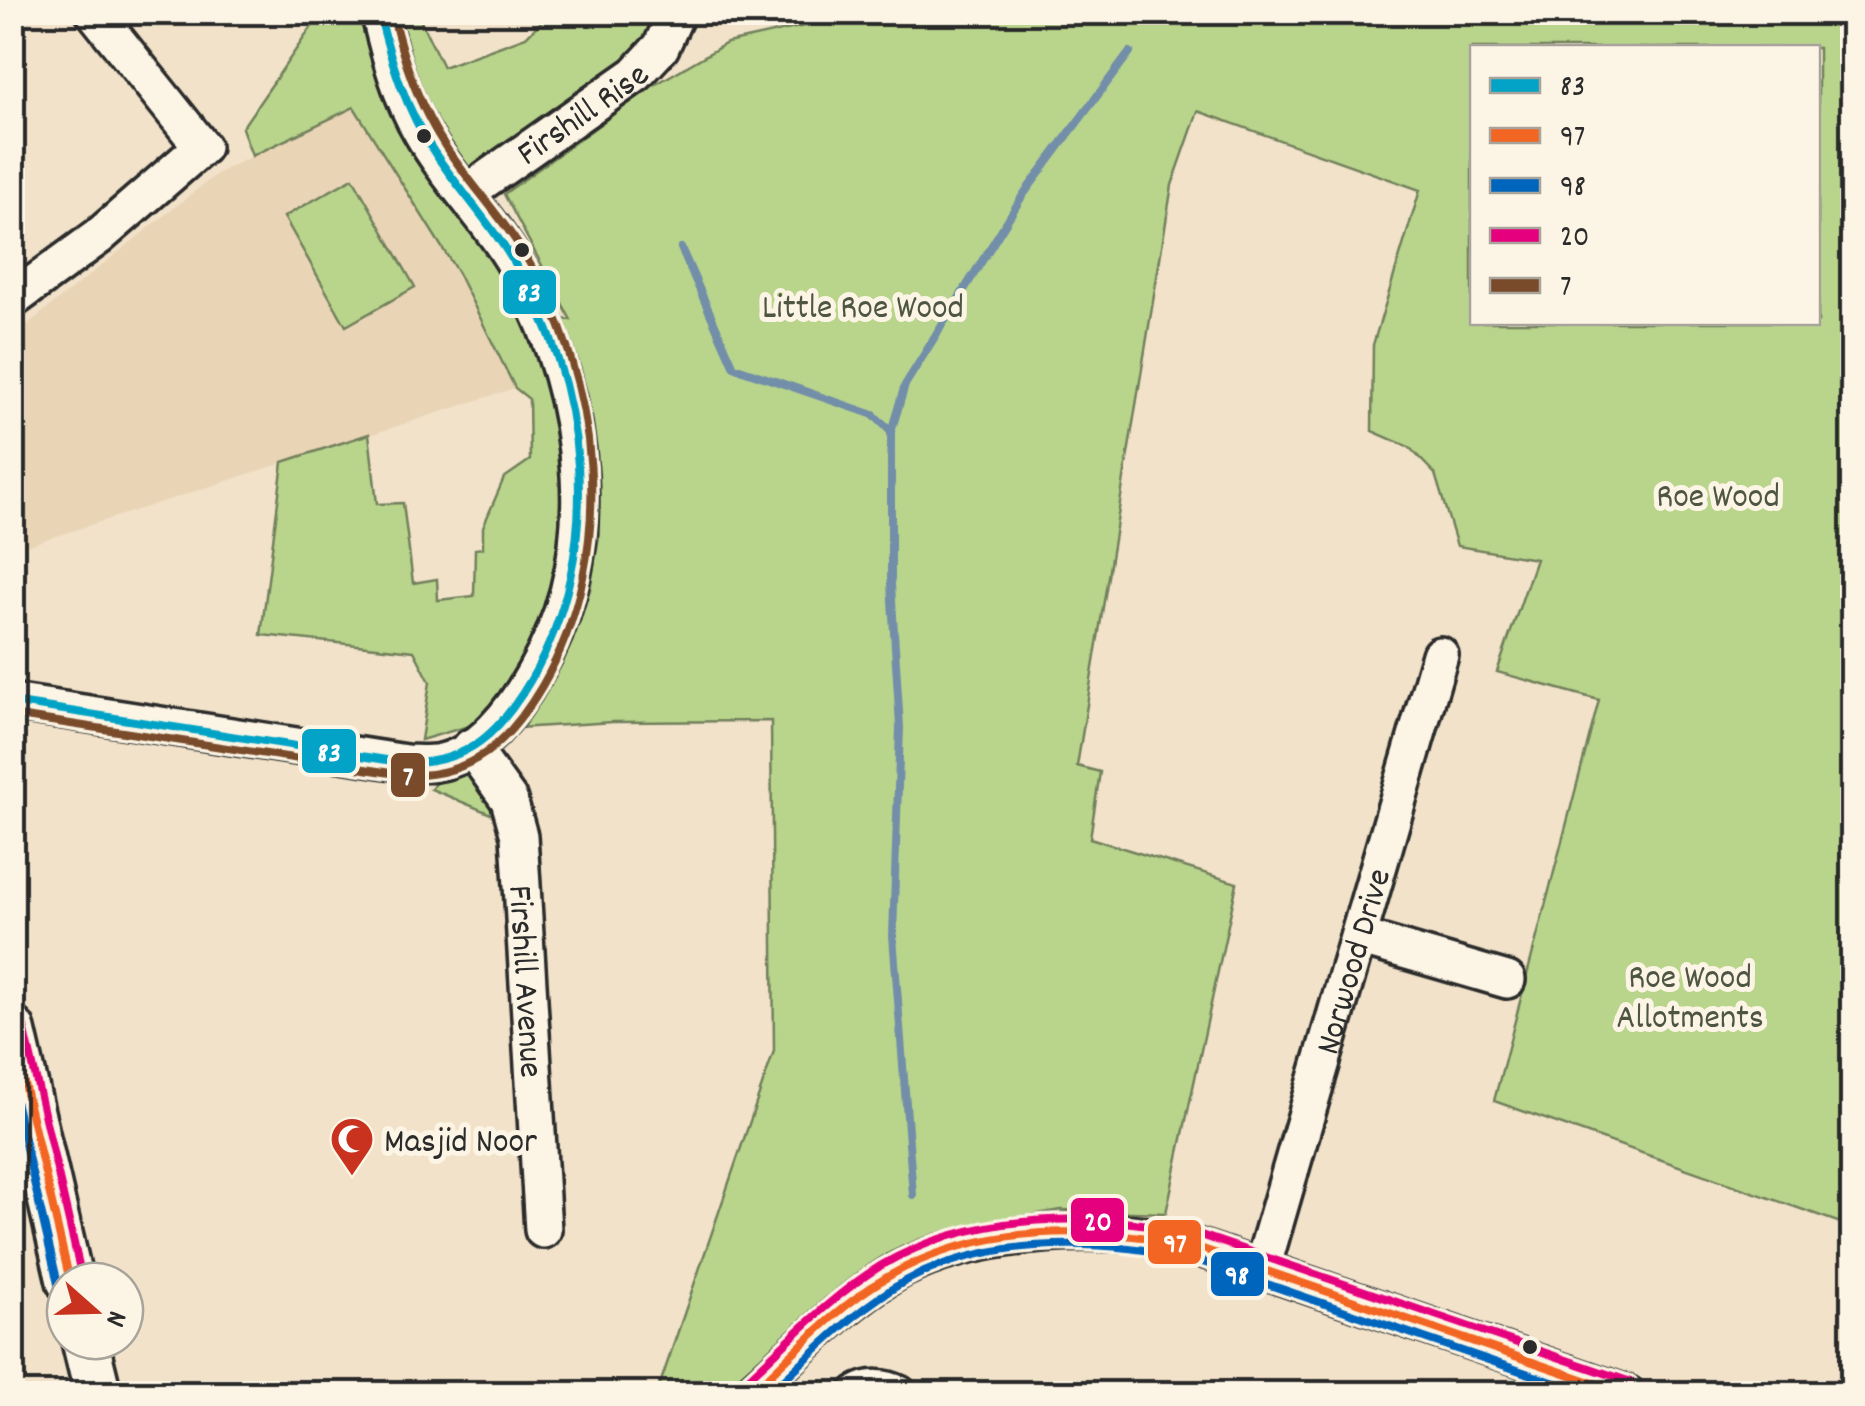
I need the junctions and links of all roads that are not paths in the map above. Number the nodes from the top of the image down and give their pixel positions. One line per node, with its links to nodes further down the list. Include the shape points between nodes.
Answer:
1 (94, 12): 5 (street, via 202,148 98,238)
2 (379, 12): 4 (street, via 416,124)
3 (677, 12): 4 (street, Firshill Rise, via 660,47 636,74)
4 (465, 194): 8 (street, via 522,276 563,379 582,522 566,606 549,650 510,711)
5 (12, 300)
6 (1440, 655): 9 (street, Norwood Drive)
7 (12, 702): 8 (street, via 406,764 437,763)
8 (471, 747): 12 (street, Firshill Avenue, via 509,800 519,836)
9 (1359, 937): 10 (street); 14 (street, Norwood Drive)
10 (1507, 980)
11 (12, 1030): 13 (main road)
12 (543, 1230)
13 (65, 1261)
14 (1262, 1268): 17 (street, via 1136,1234 1079,1233 953,1250 890,1275); 20 (street)
15 (90, 1361): 16 (main road)
16 (98, 1394)
17 (748, 1394)
18 (857, 1394): 19 (street, via 866,1388)
19 (899, 1394)
20 (1627, 1394)

